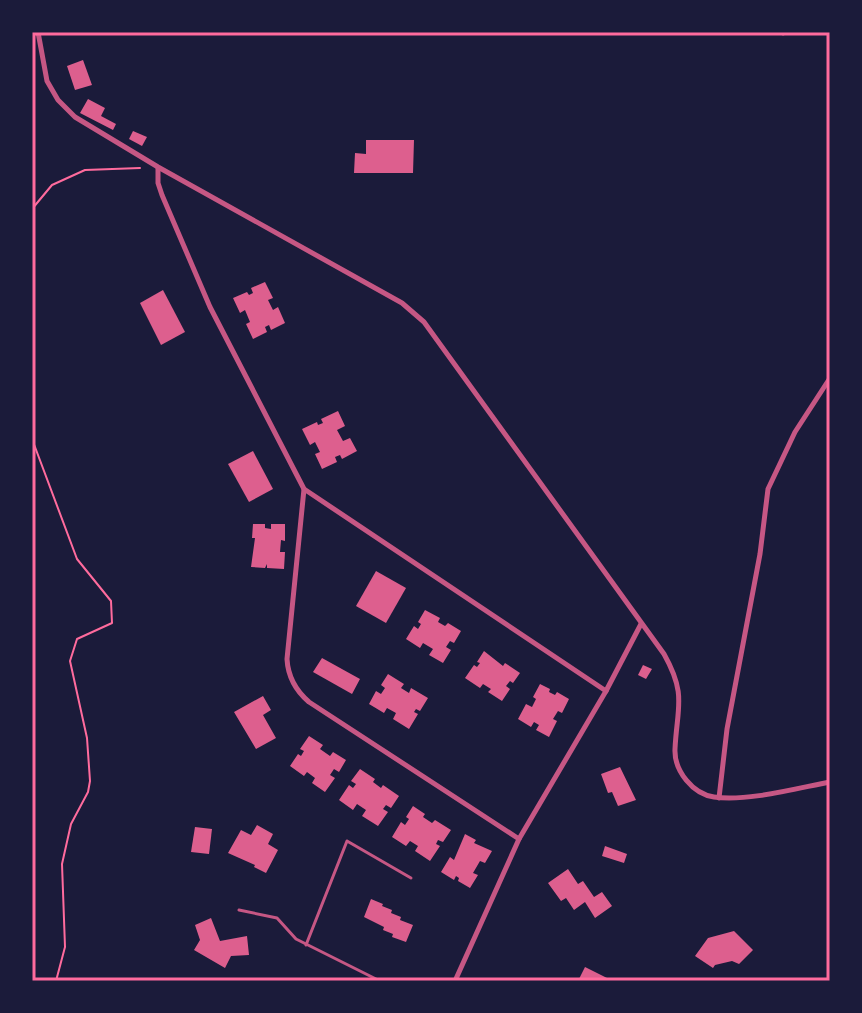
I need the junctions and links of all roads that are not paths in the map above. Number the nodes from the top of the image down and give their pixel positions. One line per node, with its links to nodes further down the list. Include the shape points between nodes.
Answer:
1 (38, 32): 2 (street, via 47,81 61,104)
2 (158, 167): 4 (street, via 160,189 198,281); 5 (street, via 414,311)
3 (830, 378): 8 (street, via 795,432 768,489)
4 (304, 489): 6 (street); 9 (street, via 287,659 295,687 309,702)
5 (641, 623): 6 (street); 8 (street, via 677,681 681,707 675,750 681,772 698,791)
6 (606, 691): 9 (street)
7 (830, 782): 8 (street)
8 (719, 798)
9 (519, 839): 14 (street)
10 (411, 878): 12 (lane, via 347,841)
11 (239, 910): 12 (lane, via 277,918)
12 (306, 945): 13 (lane)
13 (380, 981)
14 (455, 981)

